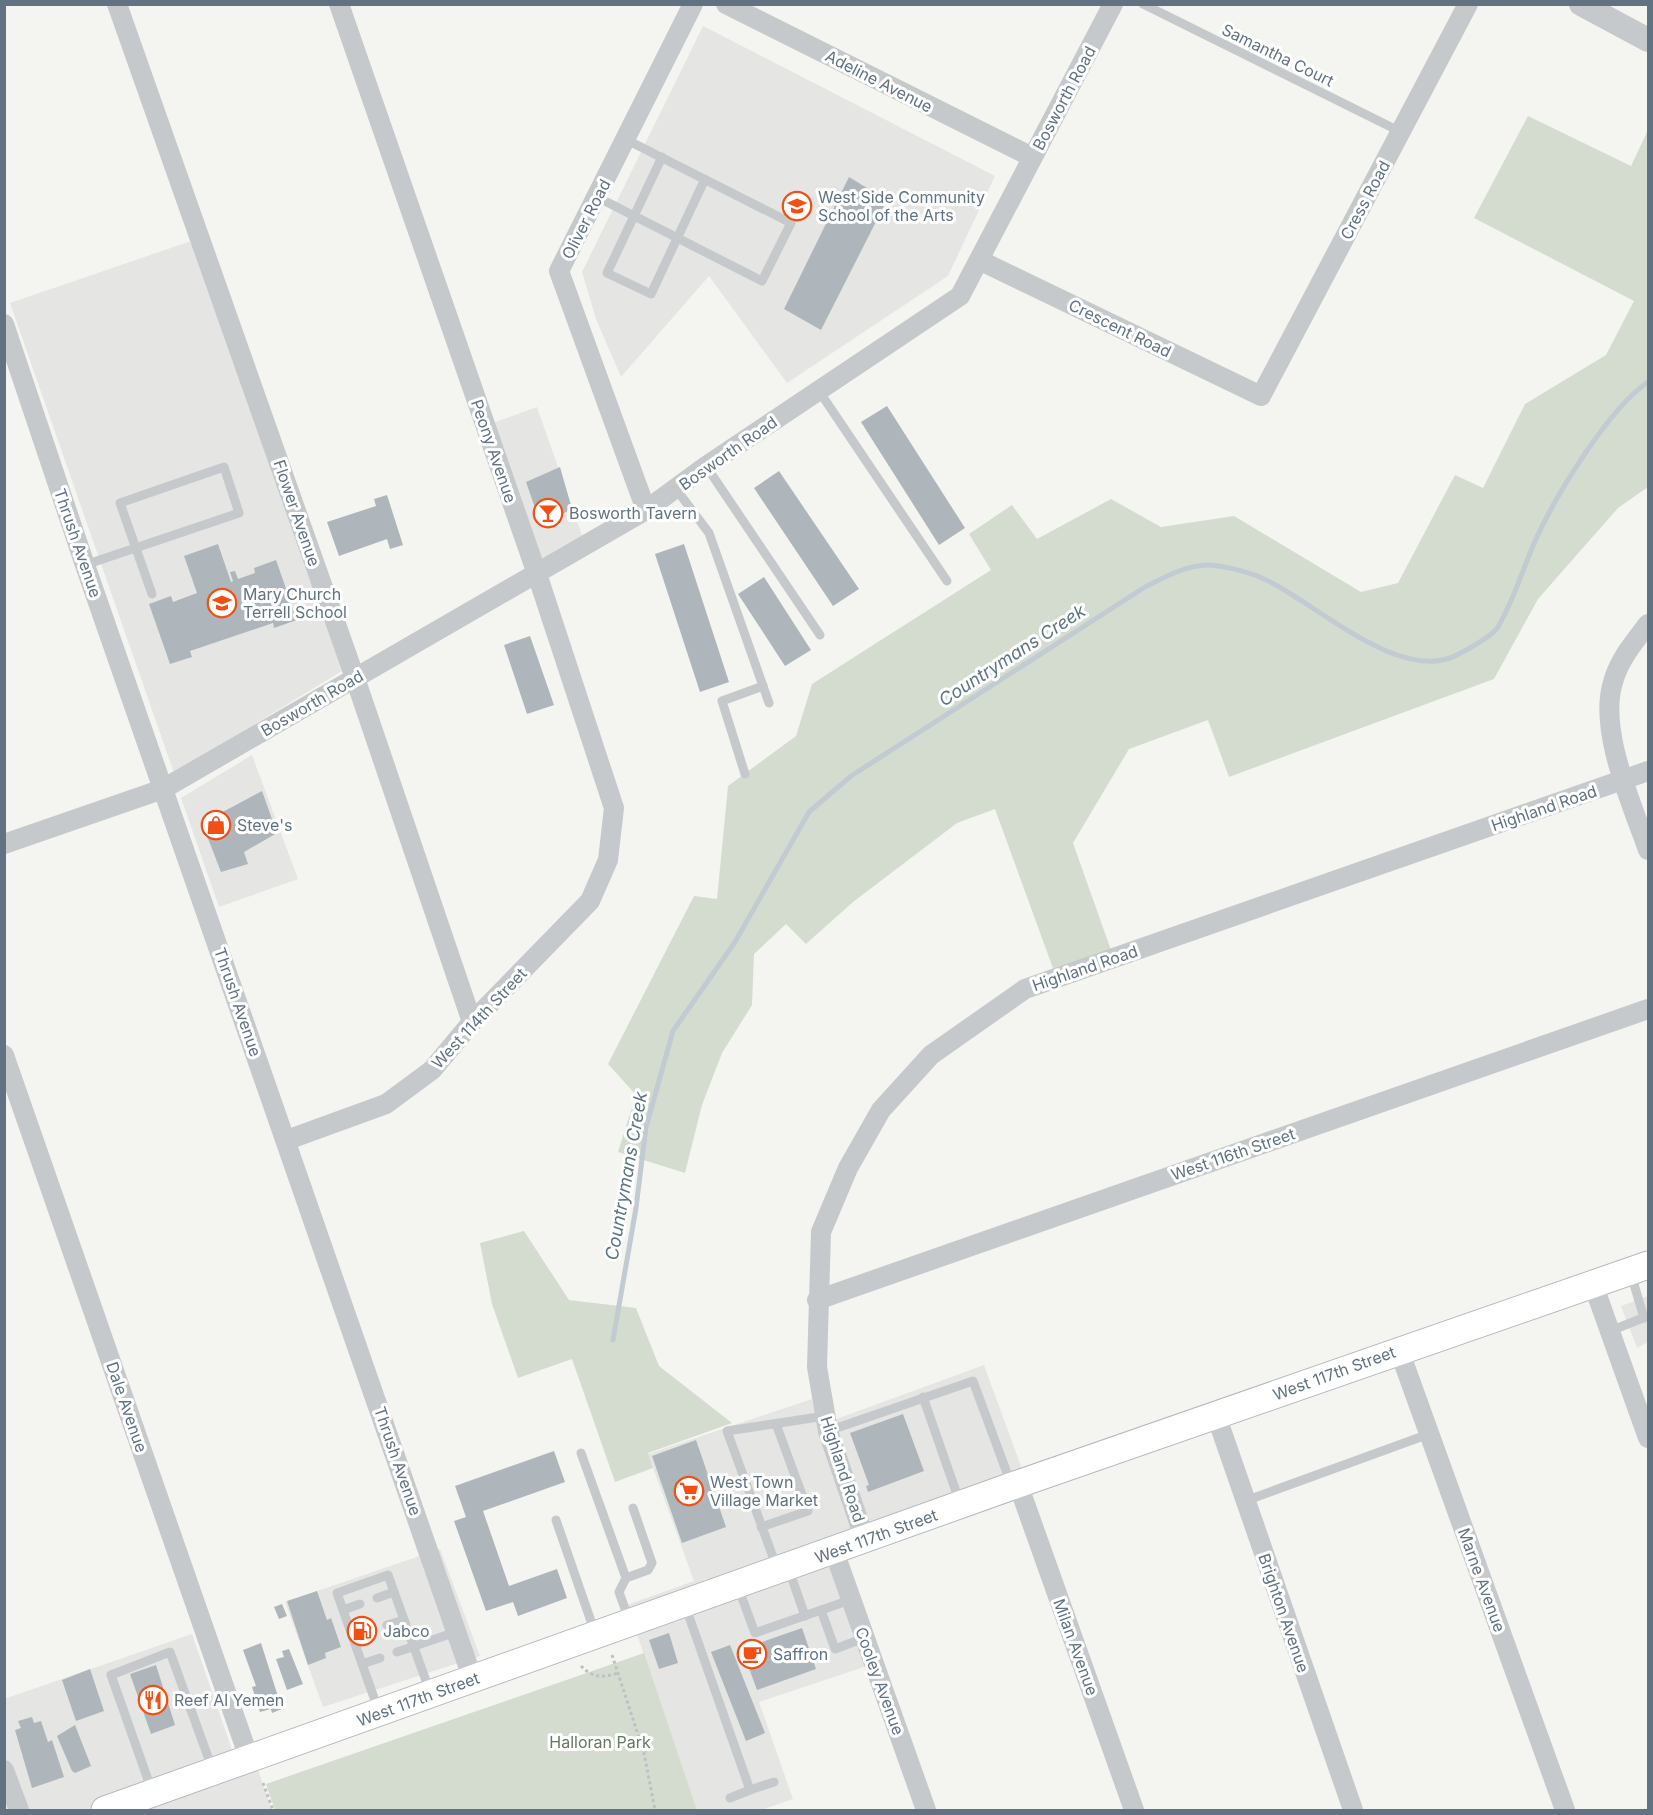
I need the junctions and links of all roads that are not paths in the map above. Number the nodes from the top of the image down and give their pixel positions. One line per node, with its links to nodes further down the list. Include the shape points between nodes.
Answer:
1 (117, 4): 32 (street, Flower Avenue)
2 (339, 4): 27 (street, Peony Avenue)
3 (693, 4): 11 (street, Oliver Road)
4 (726, 4): 13 (street, Adeline Avenue)
5 (1113, 4): 13 (street, Bosworth Road)
6 (1143, 4): 10 (lane, Samantha Court)
7 (1468, 4): 10 (street, Cress Road)
8 (1581, 4): 9 (street)
9 (1648, 40)
10 (1401, 132): 21 (street, Cress Road)
11 (627, 140): 12 (lane); 15 (street, Oliver Road)
12 (662, 157): 14 (lane); 16 (lane)
13 (1032, 157): 18 (street, Bosworth Road)
14 (705, 179): 17 (lane); 17 (lane, via 791,224 762,281)
15 (597, 197): 16 (lane); 24 (street, Oliver Road, via 559,271)
16 (634, 216): 17 (lane); 17 (lane, via 608,273 651,294)
17 (677, 238)
18 (979, 260): 20 (street, Bosworth Road, via 960,296); 21 (street, Crescent Road)
19 (4, 324): 26 (street, Thrush Avenue)
20 (819, 392): 22 (street, Bosworth Road); 28 (lane)
21 (1261, 396)
22 (706, 466): 23 (street, Bosworth Road); 31 (lane)
23 (676, 489): 24 (street, Bosworth Road); 33 (lane, via 709,533)
24 (646, 510): 27 (street, Bosworth Road)
25 (136, 548): 25 (lane, via 239,513 224,467 120,503); 26 (lane); 29 (lane)
26 (85, 565): 38 (street, Thrush Avenue)
27 (537, 574): 32 (street, Bosworth Road); 41 (street, Peony Avenue, via 614,808 608,860)
28 (947, 581)
29 (152, 594)
30 (1648, 624): 37 (street, via 1627,652 1612,683 1609,717)
31 (820, 635)
32 (355, 678): 38 (street, Bosworth Road); 43 (street, Flower Avenue)
33 (763, 686): 34 (lane); 36 (lane, via 722,701)
34 (769, 703)
35 (1648, 771): 37 (street, Highland Road)
36 (745, 774)
37 (1624, 780): 40 (street); 48 (street, Highland Road, via 1025,989 931,1055 881,1110 848,1168 821,1232)
38 (163, 789): 39 (street, Bosworth Road); 45 (street, Thrush Avenue)
39 (4, 844)
40 (1648, 850)
41 (590, 901): 43 (street, West 114th Street)
42 (1648, 1009): 48 (street, West 116th Street)
43 (472, 1022): 45 (street, West 114th Street, via 432,1070 386,1104)
44 (4, 1055): 93 (street, Dale Avenue)
45 (287, 1140): 82 (street, Thrush Avenue)
46 (1639, 1268): 47 (main road, West 117th Street); 49 (lane)
47 (1593, 1284): 50 (street); 51 (main road, West 117th Street)
48 (817, 1300): 55 (street, Highland Road, via 817,1366)
49 (1646, 1317): 50 (lane)
50 (1610, 1331): 57 (street)
51 (1399, 1350): 53 (main road, West 117th Street); 56 (street, Marne Avenue)
52 (923, 1397): 55 (lane); 59 (lane, via 973,1381); 61 (lane)
53 (1216, 1415): 59 (main road, West 117th Street); 60 (street, Brighton Avenue)
54 (776, 1424): 55 (lane); 64 (lane, via 808,1511); 64 (lane, via 727,1431)
55 (826, 1424): 65 (street, Highland Road)
56 (1429, 1434): 60 (lane); 105 (street, Marne Avenue)
57 (1648, 1438)
58 (581, 1453): 68 (lane)
59 (1015, 1485): 61 (main road, West 117th Street); 103 (street, Milan Avenue)
60 (1245, 1501): 104 (street, Brighton Avenue)
61 (961, 1505): 65 (main road, West 117th Street)
62 (633, 1508): 68 (lane, via 651,1563 648,1570)
63 (556, 1520): 85 (lane)
64 (761, 1527): 67 (lane)
65 (865, 1540): 66 (main road, West 117th Street)
66 (834, 1551): 67 (main road, West 117th Street); 72 (street, Cooley Avenue)
67 (783, 1569): 69 (main road, West 117th Street); 77 (lane)
68 (626, 1578): 79 (lane, via 619,1592)
69 (737, 1585): 73 (main road, West 117th Street); 77 (lane, via 755,1633)
70 (394, 1592): 71 (lane); 75 (lane, via 388,1575 337,1593); 78 (lane)
71 (377, 1598)
72 (850, 1600): 76 (lane); 84 (street, Cooley Avenue)
73 (684, 1603): 79 (main road, West 117th Street); 97 (lane)
74 (360, 1604): 75 (lane)
75 (343, 1610): 83 (lane)
76 (821, 1610): 77 (lane); 84 (lane, via 835,1649)
77 (806, 1616)
78 (404, 1620): 80 (lane); 86 (lane)
79 (630, 1622): 85 (main road, West 117th Street)
80 (387, 1625)
81 (370, 1632): 83 (lane)
82 (456, 1632): 86 (lane); 90 (street, Thrush Avenue)
83 (353, 1638): 89 (lane)
84 (864, 1638): 102 (street, Cooley Avenue)
85 (604, 1645): 90 (main road, West 117th Street)
86 (414, 1646): 87 (lane); 91 (lane)
87 (397, 1652)
88 (380, 1658): 89 (lane)
89 (362, 1664): 92 (lane)
90 (473, 1680): 91 (main road, West 117th Street)
91 (431, 1694): 92 (main road, West 117th Street)
92 (379, 1713): 93 (main road, West 117th Street)
93 (249, 1758): 95 (main road, West 117th Street)
94 (4, 1770): 100 (street)
95 (213, 1771): 98 (main road, West 117th Street); 98 (lane, via 170,1652 111,1675)
96 (774, 1782): 97 (lane)
97 (750, 1790): 99 (lane)
98 (153, 1793): 101 (main road, West 117th Street)
99 (730, 1798)
100 (19, 1810)
101 (105, 1810)
102 (926, 1810)
103 (1134, 1810)
104 (1353, 1810)
105 (1565, 1810)

